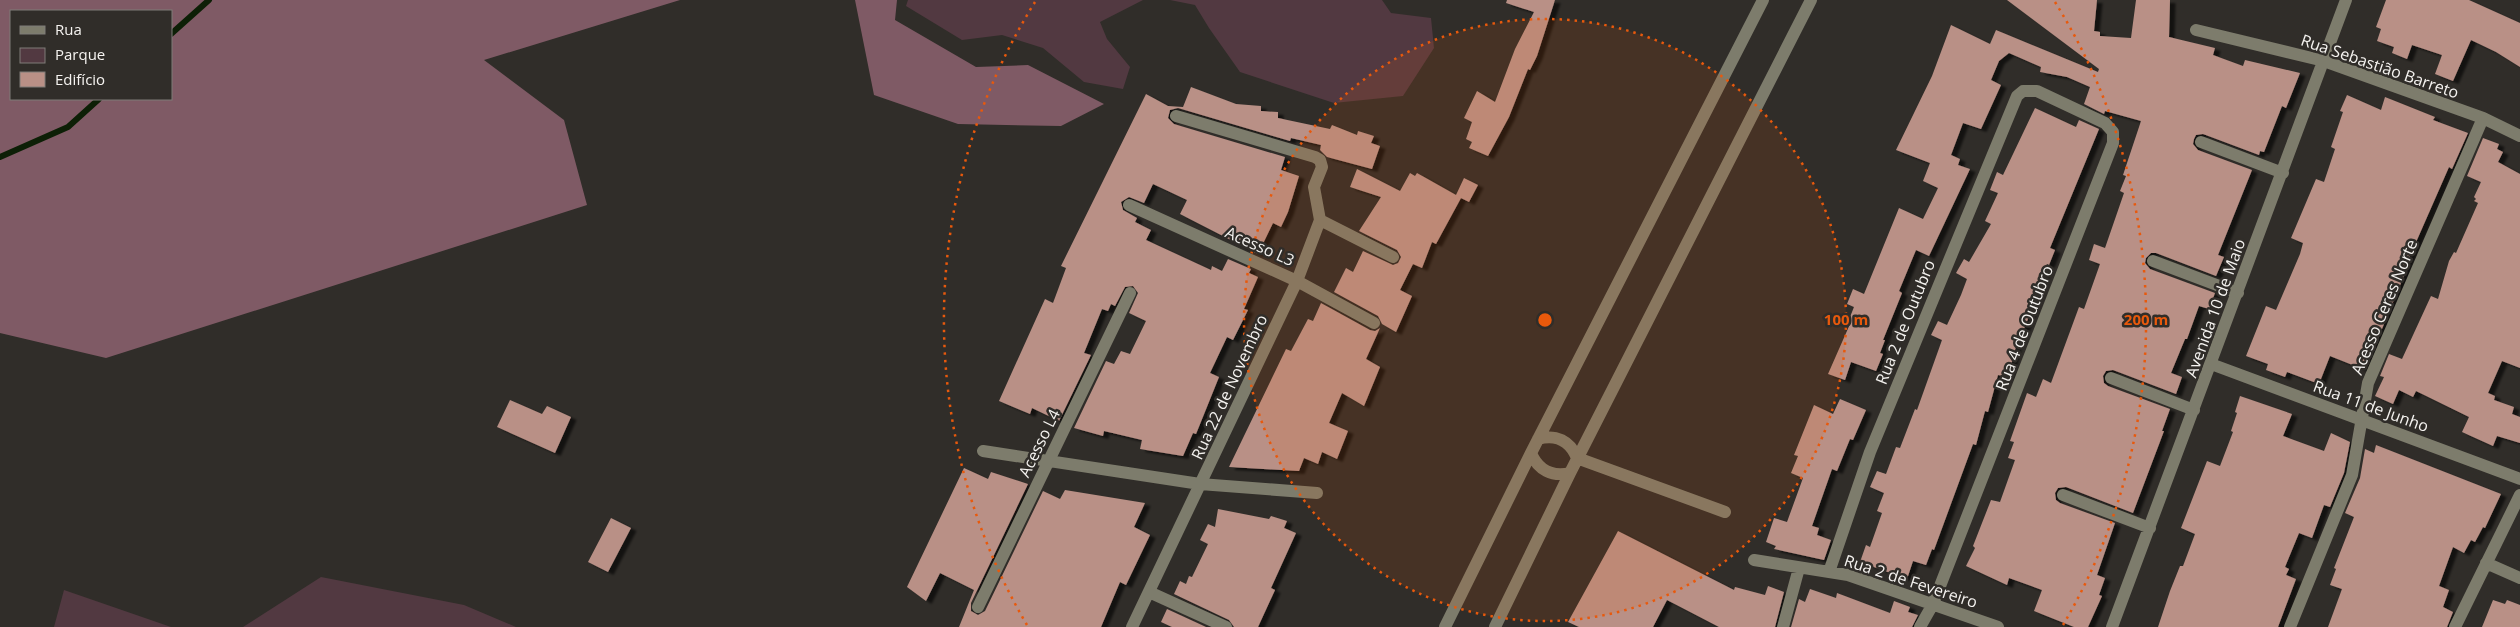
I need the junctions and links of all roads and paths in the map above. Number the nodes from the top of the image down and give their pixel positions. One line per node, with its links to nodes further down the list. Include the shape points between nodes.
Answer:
1 (1763, 0): 24 (street)
2 (1811, 0): 27 (street)
3 (2346, 0): 5 (street, Avenida 10 de Maio)
4 (2196, 30): 5 (street, Rua Sebastião Barreto)
5 (2324, 61): 8 (street, Rua Sebastião Barreto); 11 (street, Avenida 10 de Maio)
6 (2024, 91): 40 (street, Rua 2 de Outubro, via 2012,105 1870,452); 43 (street, Rua 4 de Outubro, via 2037,91 2105,124 2114,136)
7 (1176, 116): 13 (street, via 1320,160 1322,166 1314,187)
8 (2483, 118): 9 (street, Rua Sebastião Barreto); 23 (street, Acesso Ceres Norte, via 2368,383)
9 (2520, 136)
10 (2201, 142): 11 (street)
11 (2282, 173): 18 (street, Avenida 10 de Maio)
12 (1129, 205): 16 (street, Acesso L3)
13 (1320, 220): 14 (street); 16 (street, Rua 22 de Novembro)
14 (1393, 257)
15 (2153, 261): 18 (street)
16 (1297, 281): 19 (street, Acesso L3); 31 (street, Rua 22 de Novembro)
17 (1130, 293): 28 (street, Acesso L4)
18 (2238, 293): 20 (street, Avenida 10 de Maio)
19 (1374, 323)
20 (2211, 364): 22 (street, Avenida 10 de Maio); 23 (street, Rua 11 de Junho)
21 (2111, 378): 22 (street)
22 (2194, 410): 36 (street, Avenida 10 de Maio)
23 (2362, 420): 30 (street, Rua 11 de Junho); 53 (street, Acesso Ceres Norte, via 2352,475)
24 (1538, 439): 26 (street); 27 (street, via 1562,440)
25 (983, 451): 28 (street)
26 (1531, 453): 29 (street, via 1546,472); 47 (street)
27 (1577, 458): 29 (street); 35 (street)
28 (1049, 461): 31 (street); 44 (street, Acesso L4)
29 (1570, 473): 48 (street)
30 (2520, 479)
31 (1200, 484): 32 (street); 42 (street, Rua 22 de Novembro)
32 (1317, 493)
33 (2063, 495): 36 (street)
34 (2520, 495): 38 (street)
35 (1725, 512)
36 (2150, 528): 52 (street, Avenida 10 de Maio)
37 (1754, 560): 39 (street, Rua 2 de Fevereiro)
38 (2486, 563): 41 (street); 54 (street)
39 (1799, 568): 40 (street, Rua 2 de Fevereiro); 49 (street)
40 (1829, 572): 43 (street, Rua 2 de Fevereiro, via 1848,575)
41 (2520, 578)
42 (1149, 592): 45 (street, Rua 22 de Novembro); 46 (street)
43 (1933, 604): 50 (street, Rua 4 de Outubro); 51 (street, Rua 2 de Fevereiro)
44 (978, 607)
45 (1132, 627)
46 (1226, 627)
47 (1445, 627)
48 (1495, 627)
49 (1783, 627)
50 (1920, 627)
51 (1998, 627)
52 (2112, 627)
53 (2290, 627)
54 (2455, 627)

